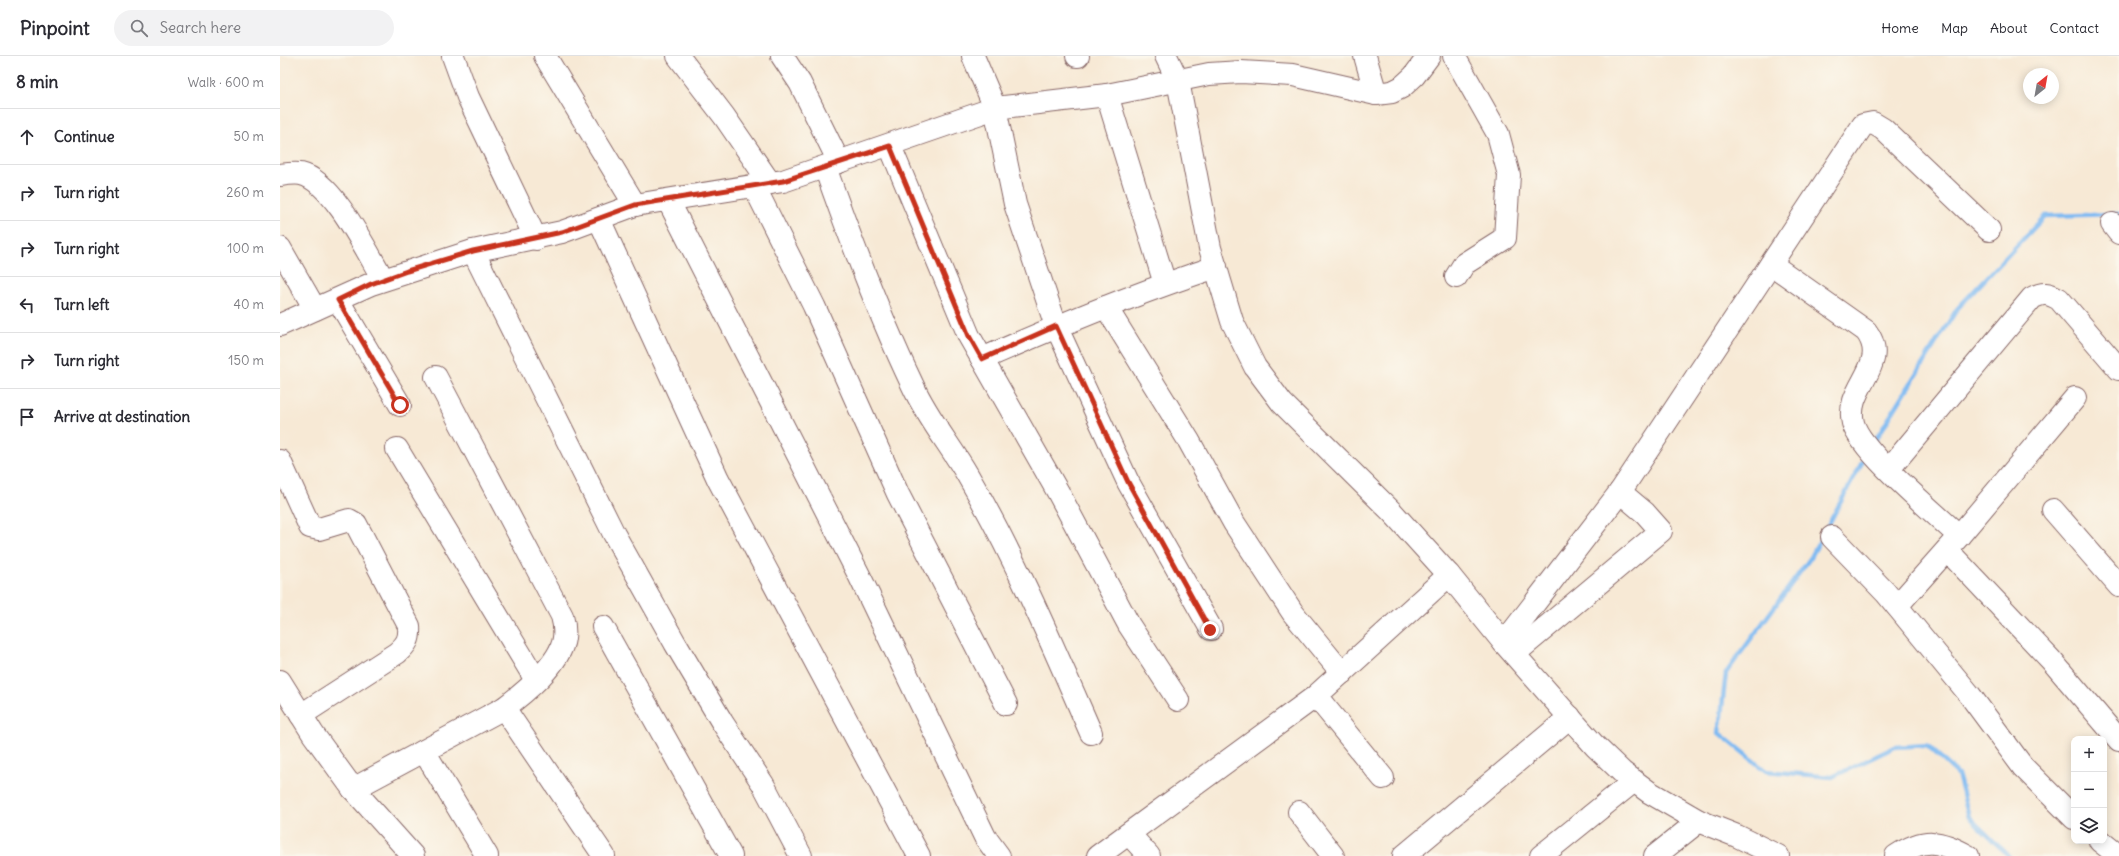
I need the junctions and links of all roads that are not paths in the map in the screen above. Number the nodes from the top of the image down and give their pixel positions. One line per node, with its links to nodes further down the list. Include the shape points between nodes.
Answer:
1 (453, 56): 23 (street, via 468,97)
2 (546, 56): 20 (street)
3 (678, 56): 18 (street, via 724,116)
4 (782, 56): 16 (street, via 800,83)
5 (973, 56): 14 (street)
6 (1166, 56): 11 (street)
7 (1365, 56): 12 (street)
8 (1429, 56): 12 (street, via 1402,87 1392,92)
9 (1454, 56): 28 (street, via 1498,134 1509,175 1505,238 1464,264)
10 (1289, 65): 11 (street, via 1209,74); 12 (street)
11 (1178, 81): 13 (street); 27 (street, via 1210,248)
12 (1376, 94)
13 (1107, 95): 14 (street); 30 (street)
14 (995, 108): 15 (street); 35 (street, via 1015,204)
15 (890, 146): 16 (street); 36 (street, via 969,336)
16 (832, 164): 18 (street, via 783,181); 63 (street, via 863,272 913,388 968,475 1061,664)
17 (280, 175): 29 (street, via 302,174 318,182 333,197)
18 (762, 184): 19 (street); 59 (street, via 898,494)
19 (668, 200): 20 (street); 80 (street, via 859,575 982,830)
20 (635, 205): 21 (street)
21 (599, 219): 23 (street); 79 (street, via 718,479)
22 (1988, 230): 26 (street, via 1884,129 1877,124 1867,124 1861,128)
23 (536, 239): 25 (street)
24 (280, 248): 33 (street)
25 (473, 251): 29 (street); 78 (street, via 614,534 710,702 763,784)
26 (1771, 264): 43 (street, via 1866,331 1873,340 1874,357 1851,407 1853,425 1859,437); 44 (street)
27 (1216, 267): 30 (street); 48 (street, via 1232,321 1255,367 1282,403 1393,513)
28 (1456, 277)
29 (383, 279): 31 (street)
30 (1165, 284): 32 (street)
31 (338, 300): 33 (street); 40 (street)
32 (1106, 307): 35 (street); 54 (street, via 1189,441 1234,523 1294,613)
33 (315, 308): 34 (street)
34 (280, 325)
35 (1056, 326): 36 (street); 52 (street, via 1128,482)
36 (982, 359): 58 (street, via 1129,624)
37 (2119, 369): 43 (street, via 2058,299 2046,293 2040,294 2032,298)
38 (436, 377): 55 (street, via 562,616 564,639 559,651)
39 (2075, 398): 47 (street)
40 (400, 405)
41 (397, 449): 55 (street)
42 (280, 461): 61 (street, via 310,527 319,529 349,520 356,524 409,626 410,636 397,653)
43 (1882, 463): 47 (street)
44 (1620, 492): 53 (street); 53 (street, via 1645,513 1661,531)
45 (2053, 510): 49 (street)
46 (1832, 537): 50 (street)
47 (1953, 543): 50 (street); 64 (street)
48 (1449, 575): 53 (street); 54 (street)
49 (2119, 586)
50 (1896, 606): 70 (street, via 1969,694 2023,767)
51 (603, 627): 77 (street)
52 (1210, 630)
53 (1509, 649): 62 (street)
54 (1342, 673): 57 (street)
55 (536, 680): 60 (street)
56 (280, 681): 61 (street)
57 (1316, 696): 66 (street); 72 (street)
58 (1178, 700)
59 (1006, 704)
60 (504, 708): 65 (street); 76 (street)
61 (301, 715): 68 (street)
62 (1570, 717): 67 (street, via 1617,767); 84 (street)
63 (1091, 733)
64 (2119, 740)
65 (424, 752): 68 (street); 75 (street)
66 (1383, 778)
67 (1634, 781): 71 (street); 85 (street)
68 (353, 790): 74 (street)
69 (1299, 812): 83 (street)
70 (2071, 815)
71 (1699, 821): 86 (street); 87 (street)
72 (1128, 834): 81 (street); 82 (street)
73 (2104, 844): 90 (street)
74 (413, 856)
75 (487, 856)
76 (604, 856)
77 (731, 856)
78 (801, 856)
79 (919, 856)
80 (999, 856)
81 (1098, 856)
82 (1149, 856)
83 (1333, 856)
84 (1404, 856)
85 (1541, 856)
86 (1655, 856)
87 (1778, 856)
88 (1896, 856): 89 (street, via 1924,842 1951,847)
89 (1968, 856)
90 (2119, 856)

